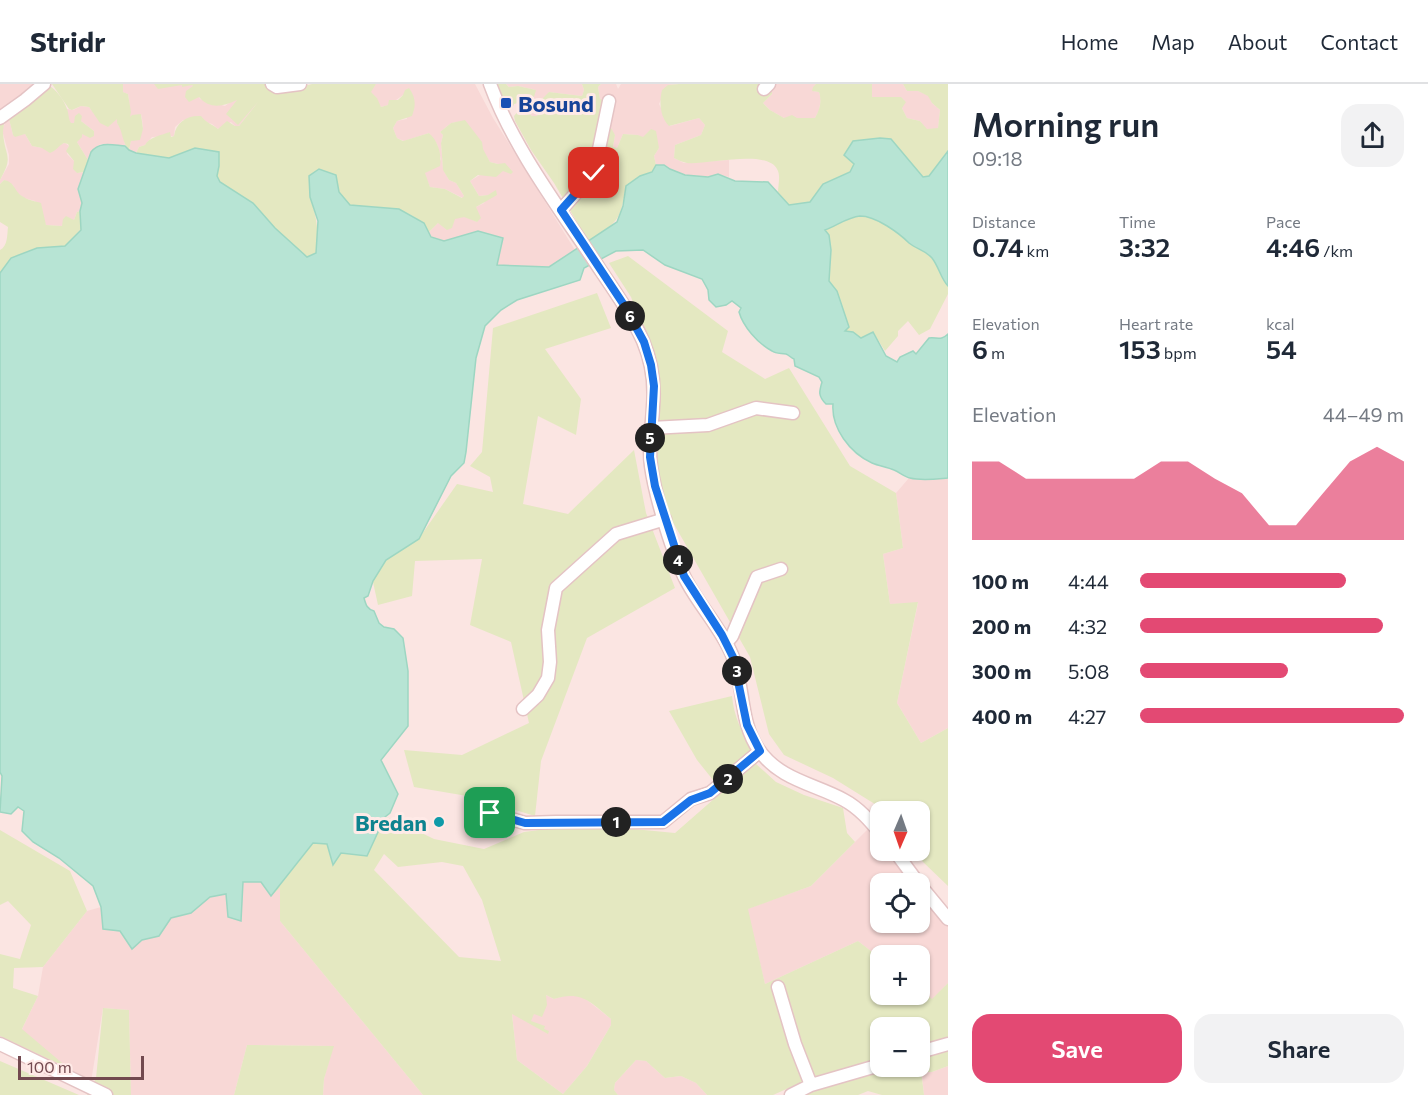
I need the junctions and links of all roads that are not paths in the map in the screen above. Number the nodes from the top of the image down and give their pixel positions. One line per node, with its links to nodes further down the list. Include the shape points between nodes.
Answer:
1 (44, 84): 6 (street)
2 (272, 84): 3 (street)
3 (300, 84)
4 (490, 84): 7 (street, via 520,145)
5 (609, 101): 7 (street, via 594,173)
6 (0, 118)
7 (561, 210): 9 (street, via 633,321 648,354 654,386)
8 (793, 413): 9 (street, via 756,408 708,425)
9 (651, 428): 10 (street, via 651,468)
10 (665, 519): 12 (street, via 688,584); 13 (street, via 616,534 556,588 548,630 548,678 538,696)
11 (781, 569): 12 (street, via 758,577)
12 (726, 643): 14 (street, via 737,670 747,725)
13 (523, 709)
14 (760, 751): 15 (street, via 710,793 691,800 663,822 525,823); 16 (street, via 788,776 846,801)
15 (490, 813)
16 (870, 822)
17 (930, 897): 18 (street)
18 (948, 919)
19 (778, 987): 24 (street)
20 (0, 1044): 25 (street)
21 (948, 1044): 22 (street)
22 (930, 1049)
23 (870, 1068): 24 (street)
24 (811, 1085): 26 (street)
25 (106, 1095)
26 (791, 1095)

